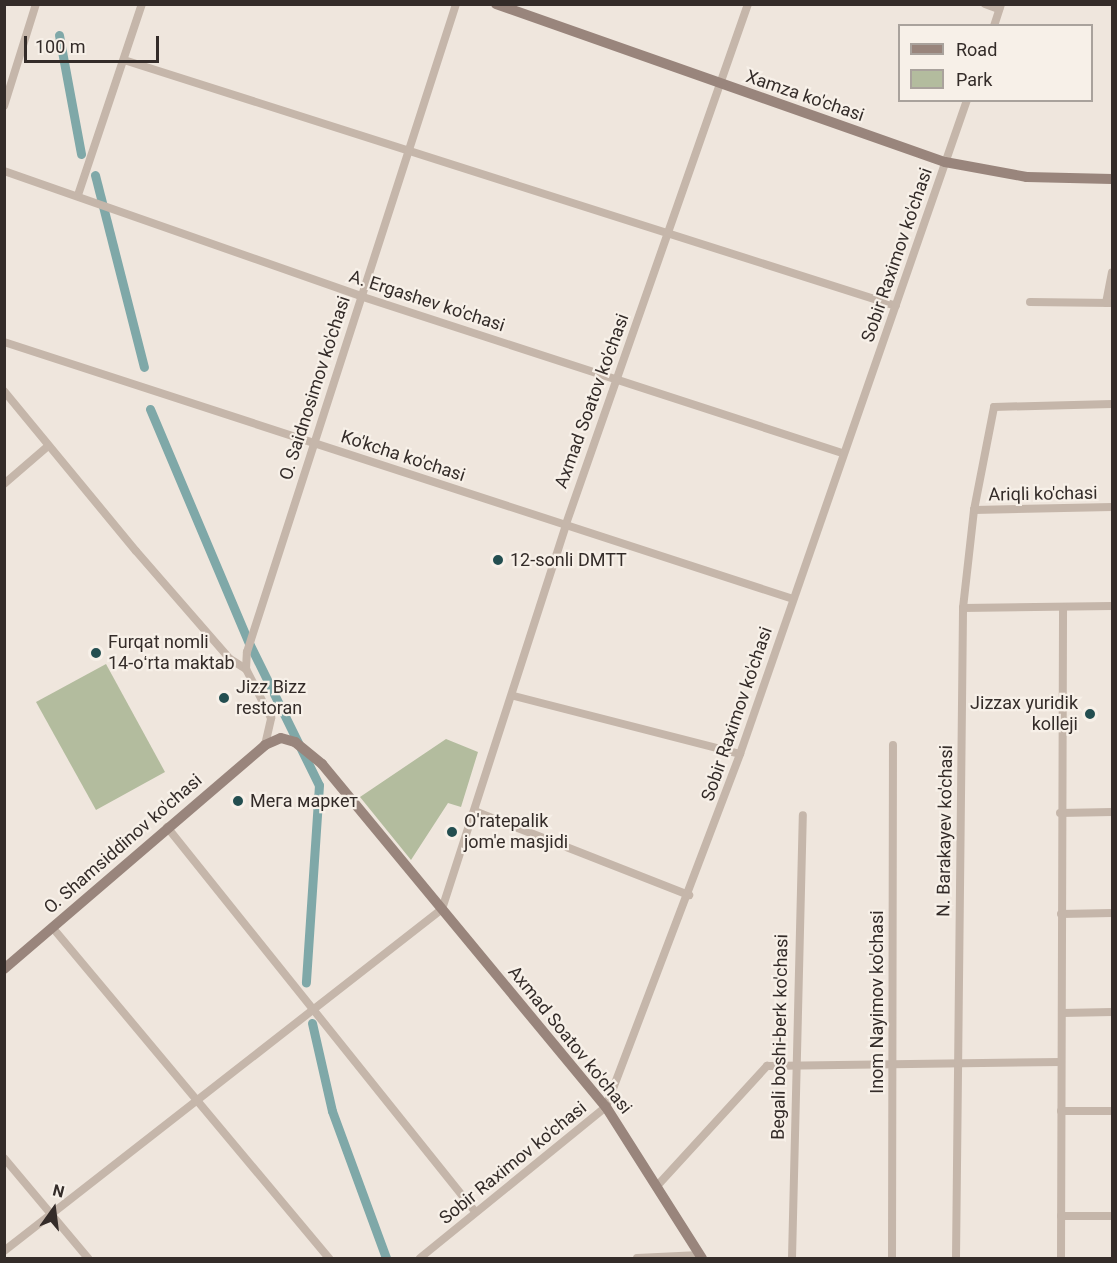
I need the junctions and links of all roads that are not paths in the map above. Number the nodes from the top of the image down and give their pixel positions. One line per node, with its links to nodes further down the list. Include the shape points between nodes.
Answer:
1 (36, 4): 12 (street)
2 (142, 4): 9 (street)
3 (456, 4): 13 (street, O. Saidnosimov ko'chasi)
4 (496, 4): 10 (street, Xamza ko'chasi)
5 (748, 4): 10 (street, Axmad Soatov ko'chasi)
6 (986, 4): 7 (street)
7 (1000, 7): 8 (street)
8 (994, 24)
9 (124, 60): 13 (street); 17 (street)
10 (720, 84): 14 (street, Xamza ko'chasi); 18 (street, Axmad Soatov ko'chasi)
11 (966, 102): 14 (street, Sobir Raximov ko'chasi)
12 (4, 106)
13 (409, 152): 18 (street); 20 (street, O. Saidnosimov ko'chasi)
14 (945, 162): 16 (street, Xamza ko'chasi, via 1027,177); 23 (street, Sobir Raximov ko'chasi)
15 (4, 171): 17 (street, A. Ergashev ko'chasi)
16 (1113, 179)
17 (78, 195): 20 (street, A. Ergashev ko'chasi)
18 (667, 235): 23 (street); 25 (street, Axmad Soatov ko'chasi)
19 (1113, 273): 22 (street)
20 (360, 296): 25 (street, A. Ergashev ko'chasi); 28 (street, O. Saidnosimov ko'chasi)
21 (1030, 302): 22 (street)
22 (1109, 303)
23 (896, 306): 30 (street, Sobir Raximov ko'chasi)
24 (4, 342): 28 (street, Ko'kcha ko'chasi)
25 (619, 381): 30 (street, A. Ergashev ko'chasi); 34 (street, Axmad Soatov ko'chasi)
26 (4, 391): 29 (street)
27 (1113, 404): 33 (street, N. Barakayev ko'chasi, via 994,407)
28 (313, 442): 34 (street, Ko'kcha ko'chasi); 39 (street, O. Saidnosimov ko'chasi)
29 (47, 447): 31 (street); 39 (street, via 230,659)
30 (842, 453): 35 (street, Sobir Raximov ko'chasi)
31 (4, 484)
32 (1113, 507): 33 (street, Ariqli ko'chasi)
33 (974, 510): 38 (street, N. Barakayev ko'chasi)
34 (566, 524): 35 (street, Ko'kcha ko'chasi); 40 (street, Axmad Soatov ko'chasi)
35 (793, 599): 43 (street, Sobir Raximov ko'chasi)
36 (1113, 606): 37 (street)
37 (1063, 607): 38 (street); 46 (street)
38 (963, 608): 59 (street, N. Barakayev ko'chasi)
39 (246, 669): 41 (street, via 271,718)
40 (514, 696): 43 (street); 44 (street, Axmad Soatov ko'chasi)
41 (265, 745): 48 (street, O. Shamsiddinov ko'chasi); 50 (street, Axmad Soatov ko'chasi, via 281,738 300,745)
42 (893, 745): 58 (street, Inom Nayimov ko'chasi)
43 (740, 754): 49 (street, Sobir Raximov ko'chasi)
44 (477, 812): 49 (street); 50 (street, Axmad Soatov ko'chasi)
45 (1113, 812): 46 (street)
46 (1060, 813): 52 (street)
47 (803, 816): 61 (street, Begali boshi-berk ko'chasi)
48 (167, 827): 53 (street, O. Shamsiddinov ko'chasi); 55 (street)
49 (689, 895): 63 (street, Sobir Raximov ko'chasi)
50 (442, 909): 55 (street); 63 (street, Axmad Soatov ko'chasi)
51 (1113, 913): 52 (street)
52 (1061, 914): 57 (street)
53 (52, 927): 54 (street, O. Shamsiddinov ko'chasi); 62 (street)
54 (4, 969)
55 (314, 1008): 62 (street); 68 (street)
56 (1113, 1012): 57 (street)
57 (1062, 1013): 60 (street)
58 (892, 1062): 59 (street); 61 (street); 79 (street, Inom Nayimov ko'chasi)
59 (956, 1062): 60 (street); 80 (street, N. Barakayev ko'chasi)
60 (1061, 1062): 64 (street)
61 (794, 1065): 67 (street, via 767,1066); 78 (street, Begali boshi-berk ko'chasi)
62 (198, 1100): 69 (street); 75 (street)
63 (606, 1107): 67 (street, Axmad Soatov ko'chasi); 68 (street, Sobir Raximov ko'chasi)
64 (1061, 1111): 65 (street); 70 (street)
65 (1113, 1111)
66 (4, 1158): 69 (street)
67 (657, 1186): 73 (street, Axmad Soatov ko'chasi)
68 (475, 1212): 76 (street, Sobir Raximov ko'chasi)
69 (51, 1213): 72 (street); 74 (street)
70 (1061, 1216): 71 (street); 81 (street)
71 (1113, 1216)
72 (4, 1251)
73 (701, 1257): 77 (street)
74 (88, 1258)
75 (329, 1258)
76 (420, 1258)
77 (637, 1258)
78 (792, 1258)
79 (892, 1258)
80 (956, 1258)
81 (1061, 1258)

